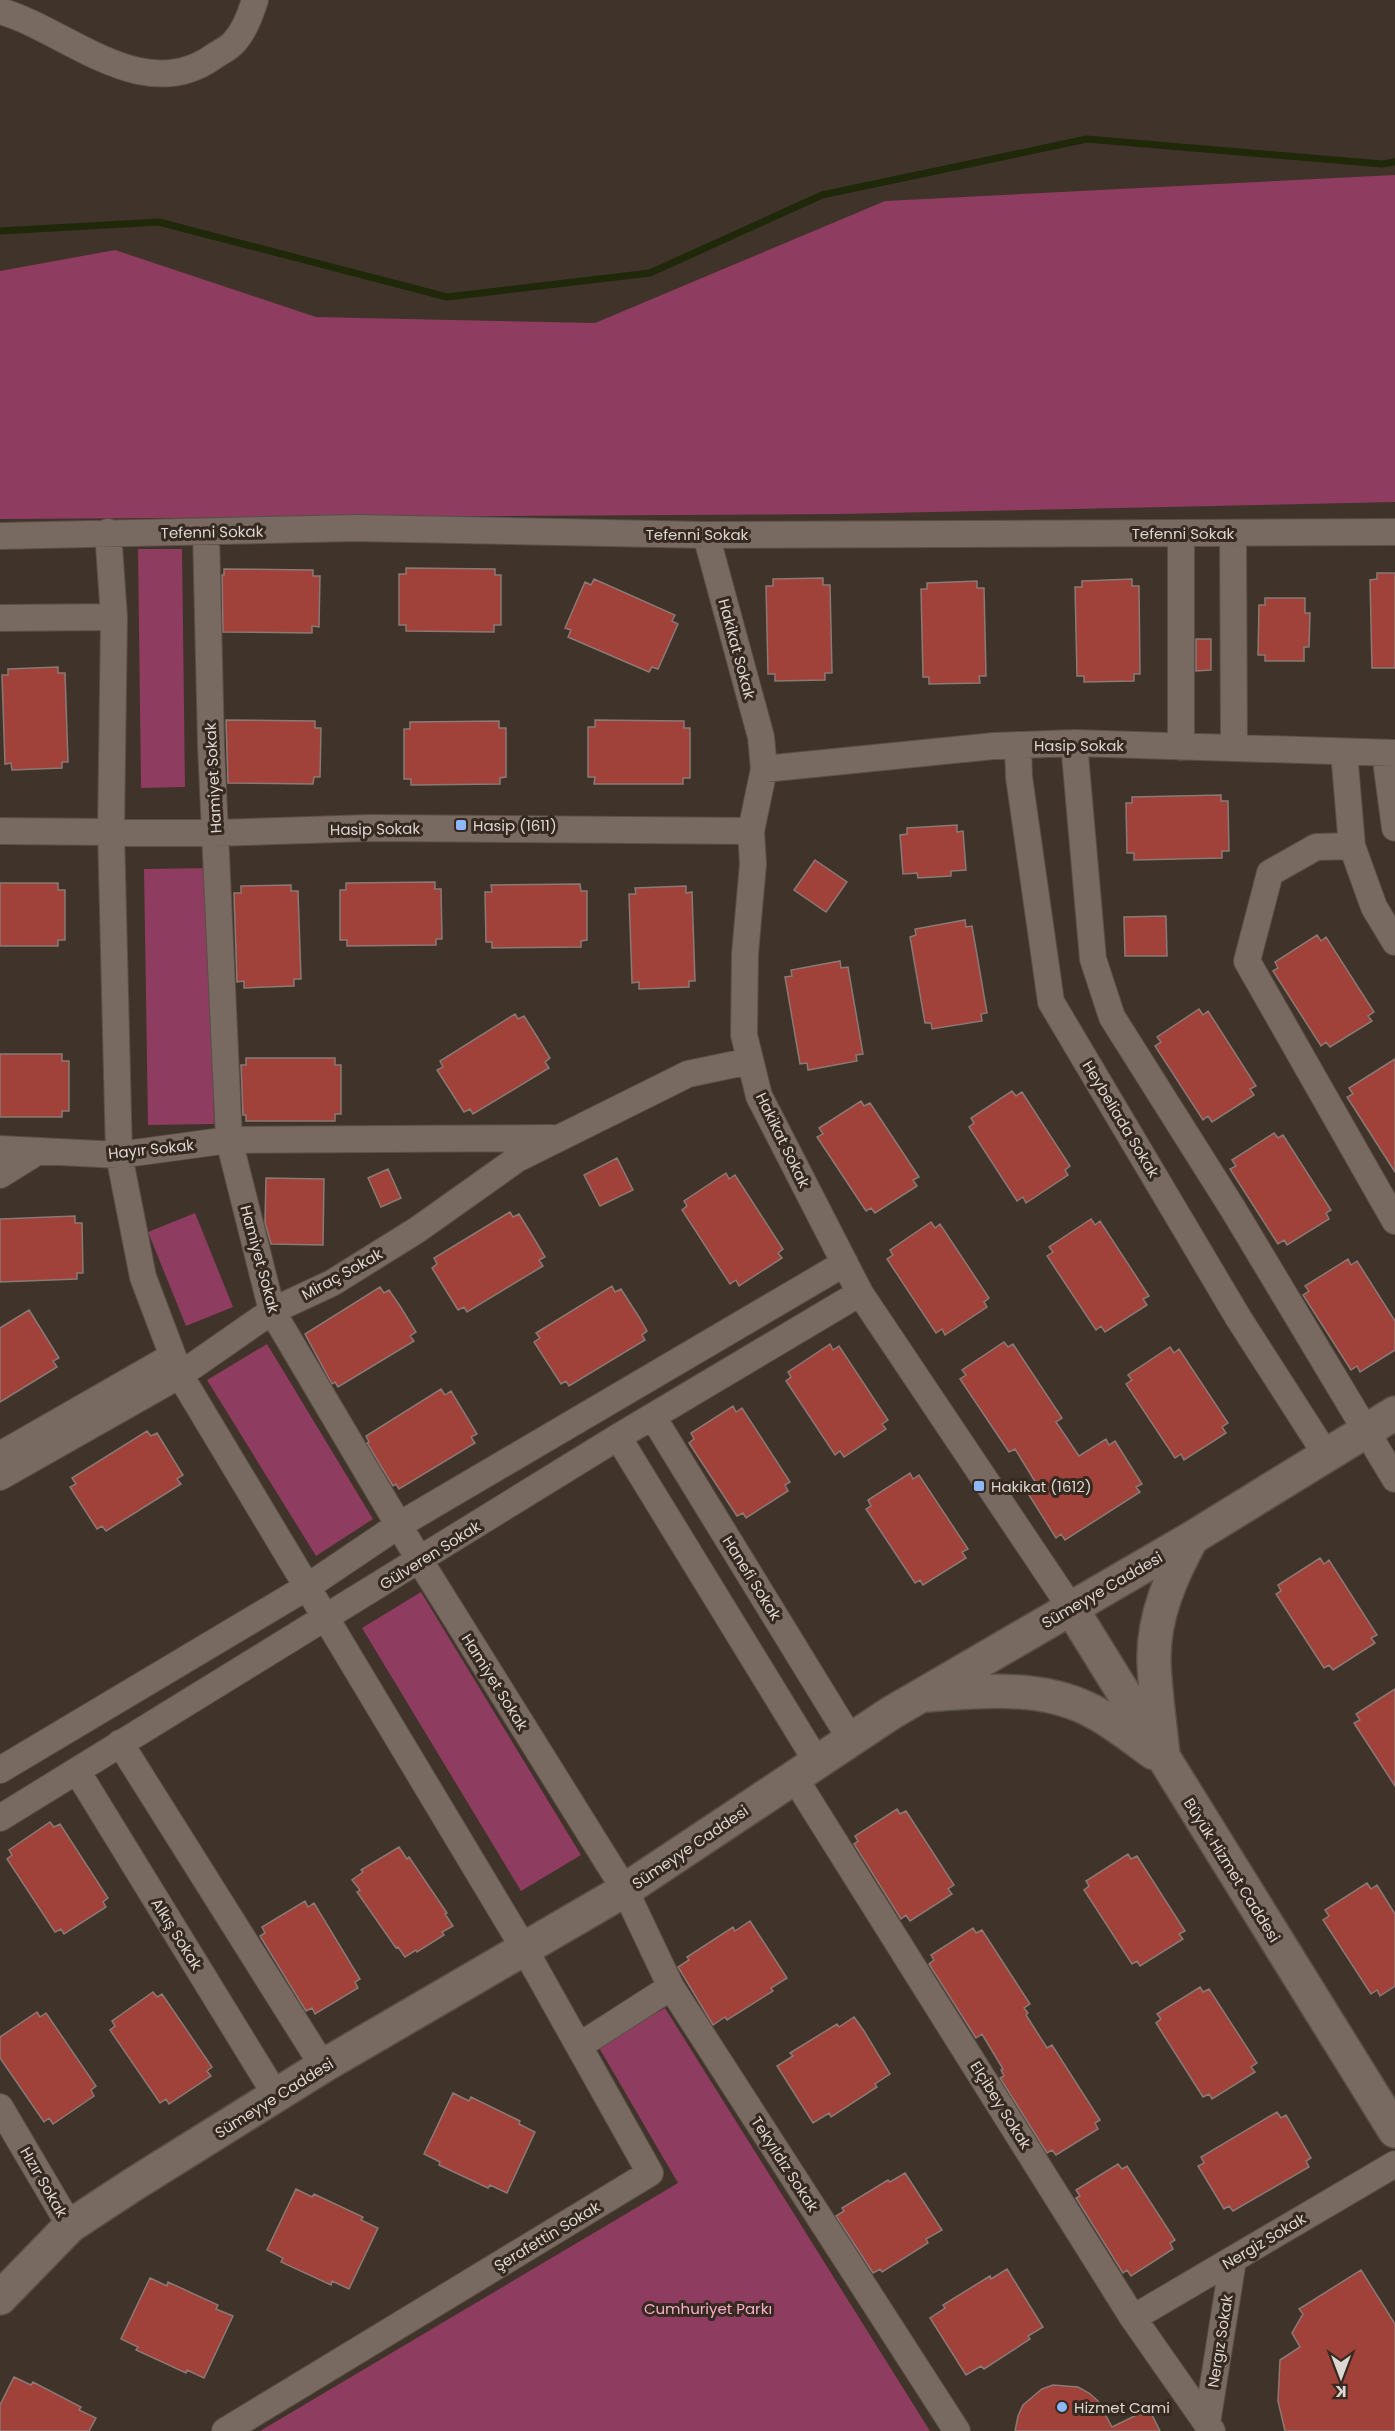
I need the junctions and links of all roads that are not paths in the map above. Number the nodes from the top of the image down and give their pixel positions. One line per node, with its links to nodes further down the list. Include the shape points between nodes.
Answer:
1 (255, 0): 2 (street, via 235,42 206,62 175,74 139,72 104,60)
2 (0, 10)
3 (108, 532): 4 (street, Tefenni Sokak); 9 (street, Tefenni Sokak); 10 (street, Şerafettin Sokak)
4 (206, 532): 8 (street, Tefenni Sokak, via 356,528); 23 (street, Hamiyet Sokak)
5 (1395, 532): 7 (street, Tefenni Sokak)
6 (1180, 533): 7 (street, Tefenni Sokak); 8 (street, Tefenni Sokak); 14 (street)
7 (1233, 533): 15 (street)
8 (706, 535): 18 (street, Hakikat Sokak, via 761,737)
9 (0, 536)
10 (114, 617): 11 (street); 21 (street, Şerafettin Sokak)
11 (0, 618)
12 (1074, 743): 13 (street, Hasip Sokak); 14 (street, Hasip Sokak); 40 (street, via 1093,959 1113,1017)
13 (1018, 745): 18 (street, Hasip Sokak); 43 (street, Heybeliada Sokak, via 1019,777 1051,1002 1239,1319)
14 (1181, 747): 15 (street, Hasip Sokak)
15 (1234, 747): 16 (street, Hasip Sokak)
16 (1344, 752): 17 (street, Hasip Sokak); 24 (street)
17 (1390, 753): 19 (street)
18 (764, 768): 22 (street, Hakikat Sokak)
19 (1395, 828)
20 (0, 831): 21 (street, Hasip Sokak)
21 (111, 831): 23 (street, Hasip Sokak); 31 (street, Şerafettin Sokak)
22 (751, 831): 23 (street, Hasip Sokak, via 370,828); 26 (street, Hakikat Sokak, via 753,864 745,954 744,1035)
23 (215, 833): 28 (street, Hamiyet Sokak)
24 (1352, 846): 25 (street, via 1374,907); 33 (street, via 1316,848 1270,873 1247,961)
25 (1395, 942)
26 (750, 1061): 27 (street, Miraç Sokak, via 688,1074); 34 (street, Hakikat Sokak, via 759,1096)
27 (556, 1138): 28 (street, Miraç Sokak); 36 (street, Miraç Sokak, via 517,1159 417,1230 332,1283)
28 (229, 1140): 31 (street, Hayır Sokak); 36 (street, Hamiyet Sokak)
29 (0, 1149): 30 (street, Hayır Sokak)
30 (37, 1152): 31 (street, Hayır Sokak); 32 (street)
31 (118, 1155): 37 (street, Şerafettin Sokak, via 143,1277)
32 (0, 1175)
33 (1395, 1221)
34 (845, 1263): 35 (street, Hakikat Sokak); 46 (street)
35 (860, 1293): 39 (street, Gülveren Sokak); 50 (street, Hakikat Sokak)
36 (272, 1311): 37 (street, Miraç Sokak); 46 (street, Hamiyet Sokak)
37 (175, 1366): 42 (street); 44 (street, Miraç Sokak); 49 (street, Şerafettin Sokak)
38 (1395, 1413): 40 (street, Sümeyye Caddesi)
39 (653, 1417): 41 (street, Gülveren Sokak); 54 (street, Hanefi Sokak)
40 (1368, 1431): 43 (street, Sümeyye Caddesi); 45 (street)
41 (618, 1437): 48 (street, Gülveren Sokak); 58 (street, Elçibey Sokak)
42 (0, 1455)
43 (1327, 1456): 47 (street, Sümeyye Caddesi)
44 (0, 1477)
45 (1395, 1479)
46 (399, 1525): 48 (street, Hamiyet Sokak); 49 (street)
47 (1192, 1538): 50 (street, Sümeyye Caddesi); 56 (street, via 1171,1576 1160,1613 1154,1659)
48 (420, 1561): 51 (street, Gülveren Sokak); 61 (street, Hamiyet Sokak)
49 (307, 1587): 51 (street, Şerafettin Sokak); 53 (street)
50 (1071, 1608): 52 (street, Sümeyye Caddesi); 56 (street, Büyük Hizmet Caddesi)
51 (326, 1619): 55 (street, Gülveren Sokak); 62 (street, Şerafettin Sokak)
52 (922, 1696): 54 (street, Sümeyye Caddesi); 56 (street, via 1035,1692 1089,1709)
53 (70, 1728): 57 (street, Alkış Sokak); 59 (street)
54 (851, 1740): 58 (street, Sümeyye Caddesi)
55 (120, 1743): 57 (street, Gülveren Sokak); 65 (street)
56 (1163, 1759): 68 (street, Büyük Hizmet Caddesi)
57 (87, 1765): 60 (street, Gülveren Sokak); 66 (street, Alkış Sokak)
58 (805, 1769): 61 (street, Sümeyye Caddesi); 73 (street, Elçibey Sokak)
59 (0, 1770)
60 (0, 1818)
61 (625, 1890): 62 (street, Sümeyye Caddesi); 63 (street, Tekyıldız Sokak)
62 (525, 1950): 64 (street, Şerafettin Sokak); 65 (street, Sümeyye Caddesi)
63 (671, 1987): 64 (street); 76 (street, Tekyıldız Sokak)
64 (579, 2046): 75 (street, Şerafettin Sokak, via 650,2173)
65 (323, 2066): 66 (street, Sümeyye Caddesi)
66 (277, 2097): 70 (street, Sümeyye Caddesi)
67 (0, 2107): 70 (street, Hızır Sokak)
68 (1395, 2131)
69 (1395, 2164): 71 (street, Nergiz Sokak)
70 (70, 2226): 72 (street, Sümeyye Caddesi)
71 (1233, 2260): 73 (street, Nergiz Sokak); 74 (street, Nergız Sokak)
72 (0, 2298)
73 (1133, 2318): 74 (street, Elçibey Sokak)
74 (1210, 2427)
75 (225, 2431)
76 (957, 2431)

